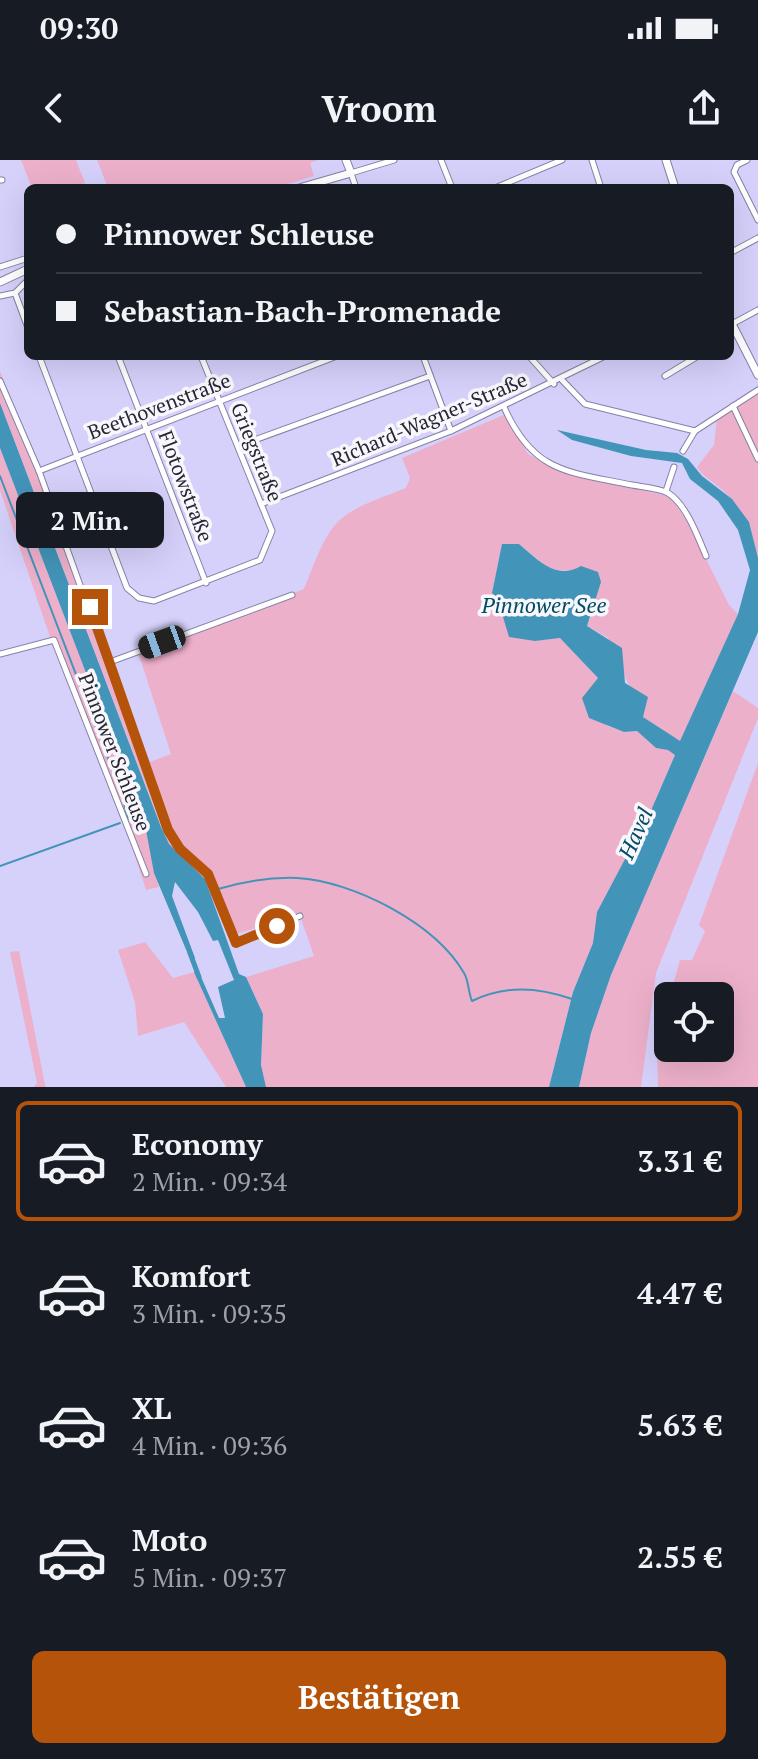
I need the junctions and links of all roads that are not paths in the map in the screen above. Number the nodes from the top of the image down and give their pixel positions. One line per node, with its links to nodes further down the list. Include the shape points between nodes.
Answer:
1 (346, 160): 8 (street)
2 (394, 160): 8 (street)
3 (441, 160): 11 (street)
4 (562, 160): 12 (street)
5 (592, 160): 13 (street)
6 (666, 160): 14 (street)
7 (747, 160): 15 (street, via 734,172)
8 (351, 173): 9 (street); 10 (street)
9 (313, 184)
10 (355, 184)
11 (450, 184)
12 (505, 184)
13 (600, 184)
14 (674, 184)
15 (758, 220)
16 (758, 238): 17 (street)
17 (734, 251)
18 (24, 259): 19 (street)
19 (0, 267)
20 (24, 271): 21 (street)
21 (0, 282)
22 (24, 284): 23 (street)
23 (15, 293): 24 (street); 26 (street)
24 (0, 296)
25 (758, 310): 27 (street)
26 (24, 317)
27 (734, 321)
28 (734, 328): 37 (street)
29 (41, 360): 52 (street)
30 (120, 360): 47 (street, Flotowstraße)
31 (203, 360): 44 (street, Griegstraße)
32 (326, 360): 44 (street, Beethovenstraße)
33 (424, 360): 38 (street)
34 (533, 360): 42 (street)
35 (598, 360): 40 (street, Richard-Wagner-Straße)
36 (691, 360): 39 (street)
37 (758, 375)
38 (430, 376): 48 (street); 50 (street)
39 (665, 376)
40 (562, 380): 42 (street, Richard-Wagner-Straße); 49 (street, via 585,404)
41 (0, 381): 55 (street)
42 (554, 384): 46 (street, Richard-Wagner-Straße)
43 (758, 390): 45 (street)
44 (218, 399): 47 (street, Beethovenstraße); 50 (street, Griegstraße)
45 (733, 406): 49 (street); 53 (street)
46 (504, 407): 48 (street, Richard-Wagner-Straße); 56 (street, via 529,450 545,461)
47 (146, 429): 52 (street, Beethovenstraße); 59 (street, Flotowstraße)
48 (451, 431): 57 (street, Richard-Wagner-Straße)
49 (695, 431): 51 (street)
50 (238, 446): 57 (street, Griegstraße)
51 (683, 451)
52 (77, 455): 55 (street, Beethovenstraße); 59 (street, via 127,588 154,601)
53 (758, 459)
54 (674, 467): 56 (street)
55 (39, 471): 62 (street)
56 (666, 491): 58 (street)
57 (261, 504): 59 (street, Griegstraße, via 272,531 260,560)
58 (706, 556)
59 (206, 583)
60 (292, 595): 62 (street)
61 (0, 654): 63 (street, Pinnower Schleuse, via 54,640)
62 (110, 662): 64 (street, Pinnower Schleuse, via 168,830 208,874 236,943)
63 (146, 874)
64 (300, 916)

